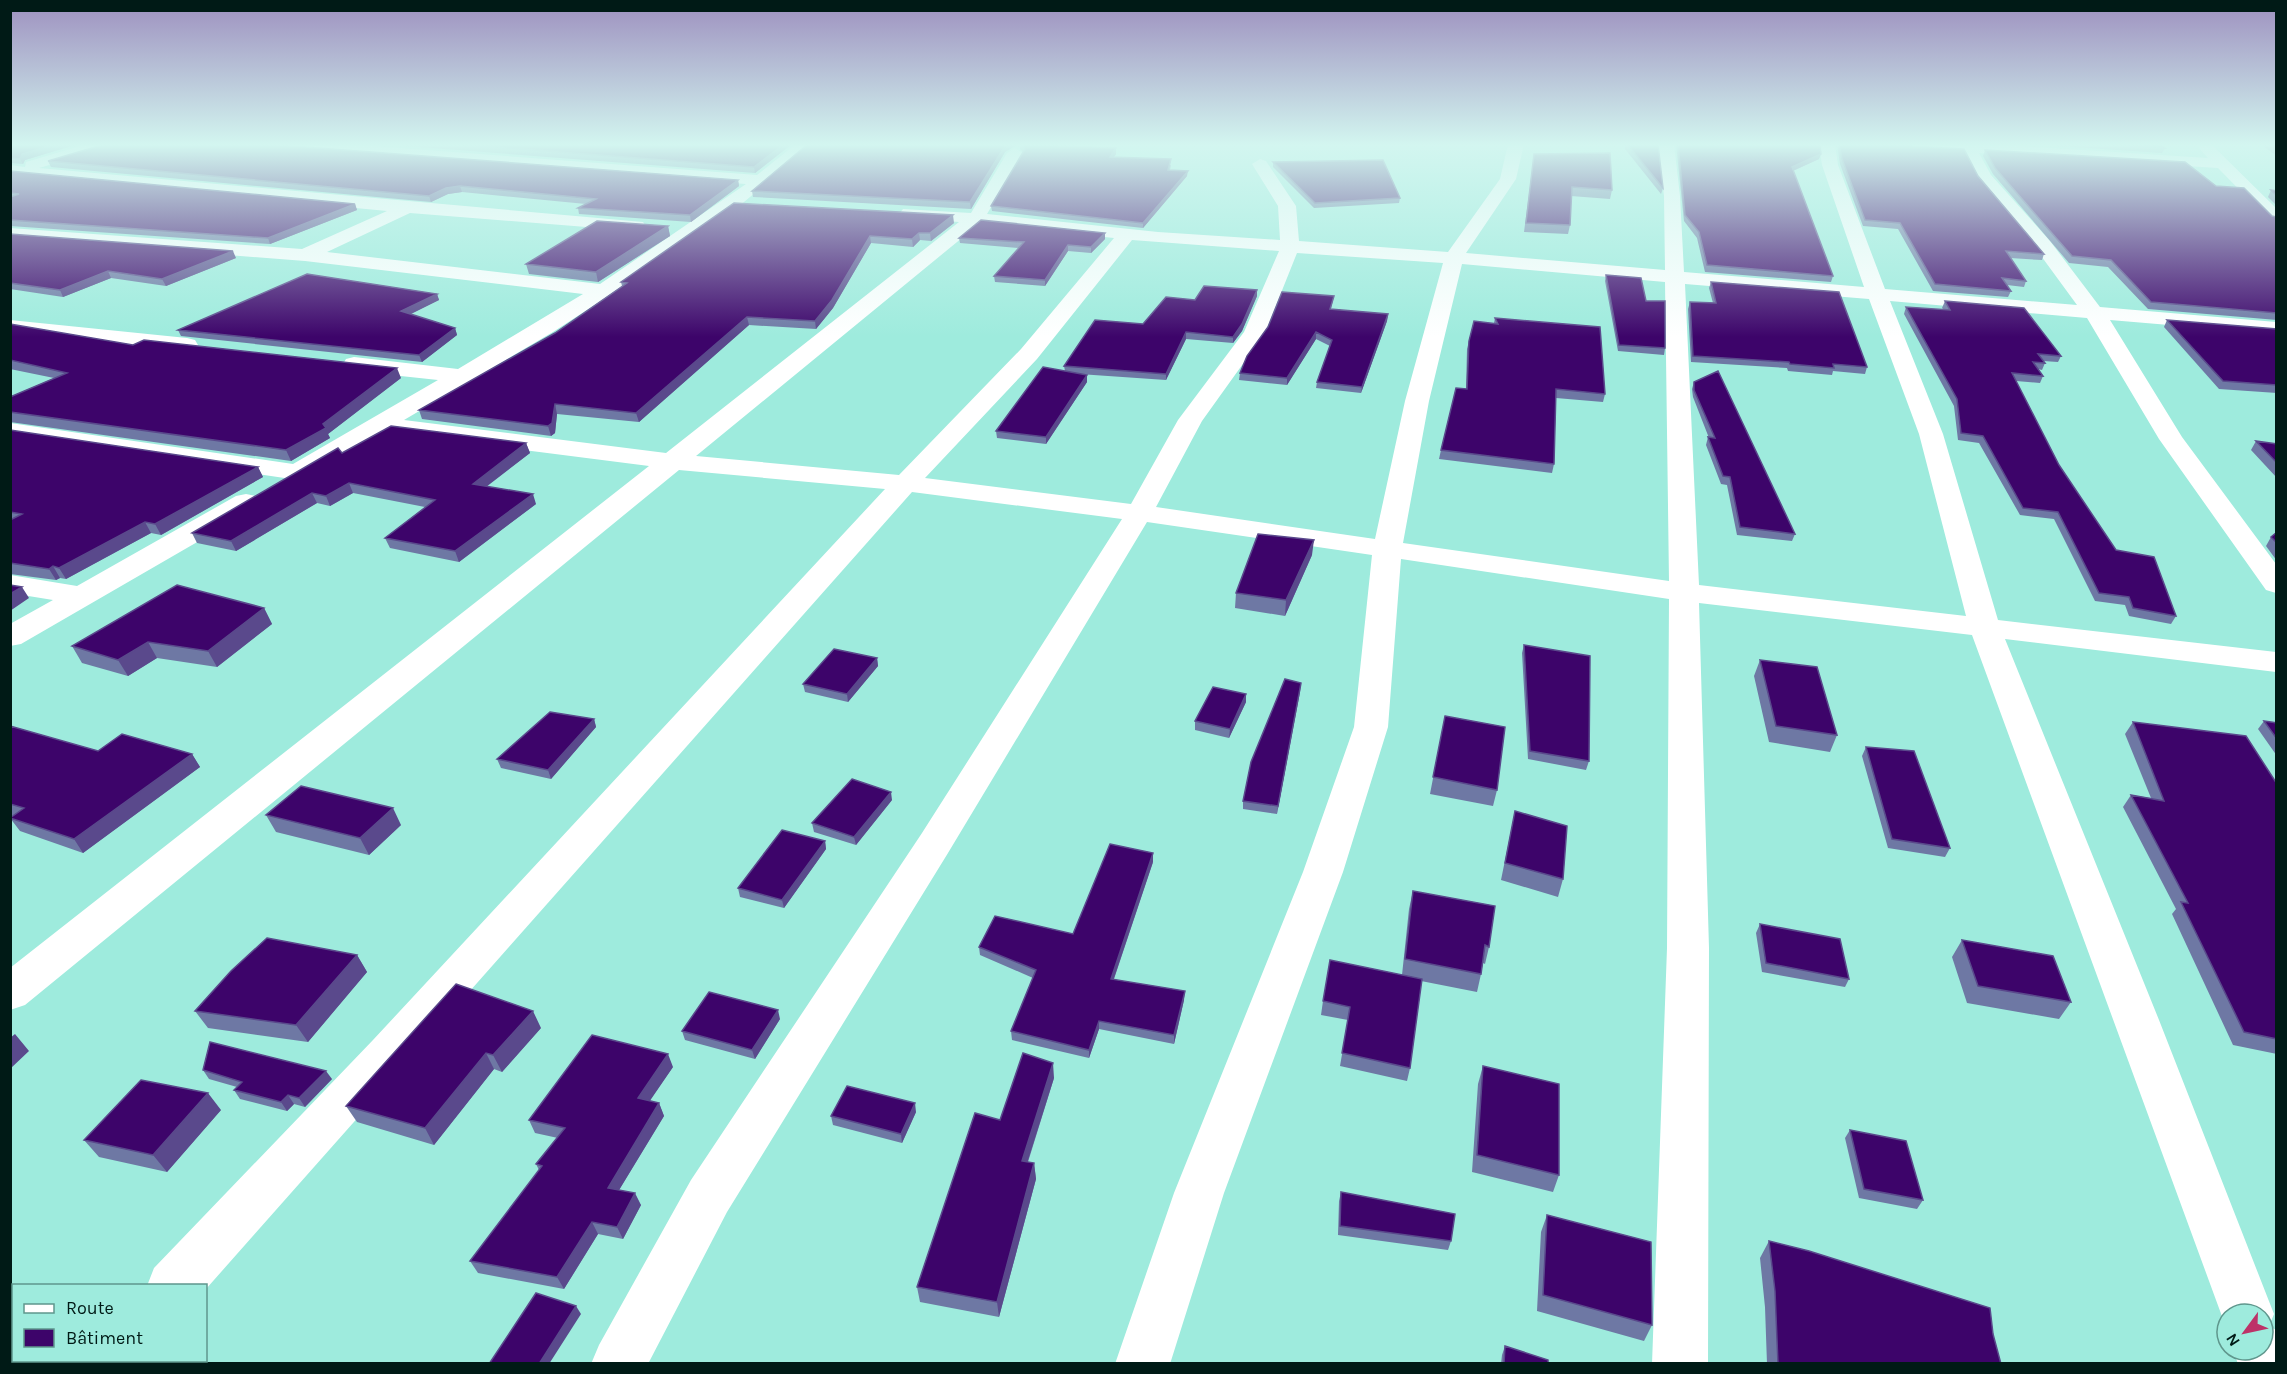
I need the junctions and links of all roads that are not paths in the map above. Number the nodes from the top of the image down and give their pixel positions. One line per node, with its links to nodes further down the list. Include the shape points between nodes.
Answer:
1 (408, 208): 16 (street)
2 (424, 208): 12 (street)
3 (736, 208): 12 (street)
4 (982, 208): 11 (street)
5 (1287, 208): 15 (street)
6 (1488, 208): 17 (street)
7 (1672, 208): 18 (street)
8 (1844, 208): 20 (street)
9 (2011, 208): 21 (street)
10 (895, 212): 11 (street)
11 (977, 217): 14 (street); 31 (street)
12 (696, 230): 19 (street)
13 (10, 233): 16 (street)
14 (1127, 234): 15 (street); 33 (street, via 1029,354)
15 (1290, 247): 17 (street); 34 (street, via 1254,333 1190,420)
16 (305, 255): 19 (street)
17 (1455, 256): 18 (street); 35 (street, via 1417,401)
18 (1672, 277): 20 (street); 38 (street)
19 (602, 290): 28 (street)
20 (1875, 294): 21 (street); 40 (street, via 1931,434)
21 (2091, 311): 24 (street); 37 (street, via 2171,439)
22 (10, 326): 23 (street)
23 (34, 328): 25 (street); 26 (street)
24 (2277, 328)
25 (10, 338)
26 (213, 348)
27 (332, 362): 28 (street)
28 (463, 376): 29 (street)
29 (381, 424): 31 (street); 32 (street)
30 (10, 429): 32 (street)
31 (674, 462): 33 (street); 43 (street)
32 (298, 472): 39 (street)
33 (905, 483): 34 (street); 44 (street)
34 (1139, 513): 35 (street); 46 (street, via 935,843 709,1196)
35 (1388, 550): 38 (street); 47 (street, via 1371,727 1323,872 1199,1193)
36 (10, 584): 39 (street)
37 (2277, 584)
38 (1684, 592): 40 (street); 48 (street, via 1688,948)
39 (82, 596): 41 (street)
40 (1985, 629): 42 (street); 45 (street)
41 (10, 637)
42 (2277, 662)
43 (10, 993)
44 (175, 1284)
45 (2243, 1302)
46 (618, 1364)
47 (1142, 1364)
48 (1680, 1364)

